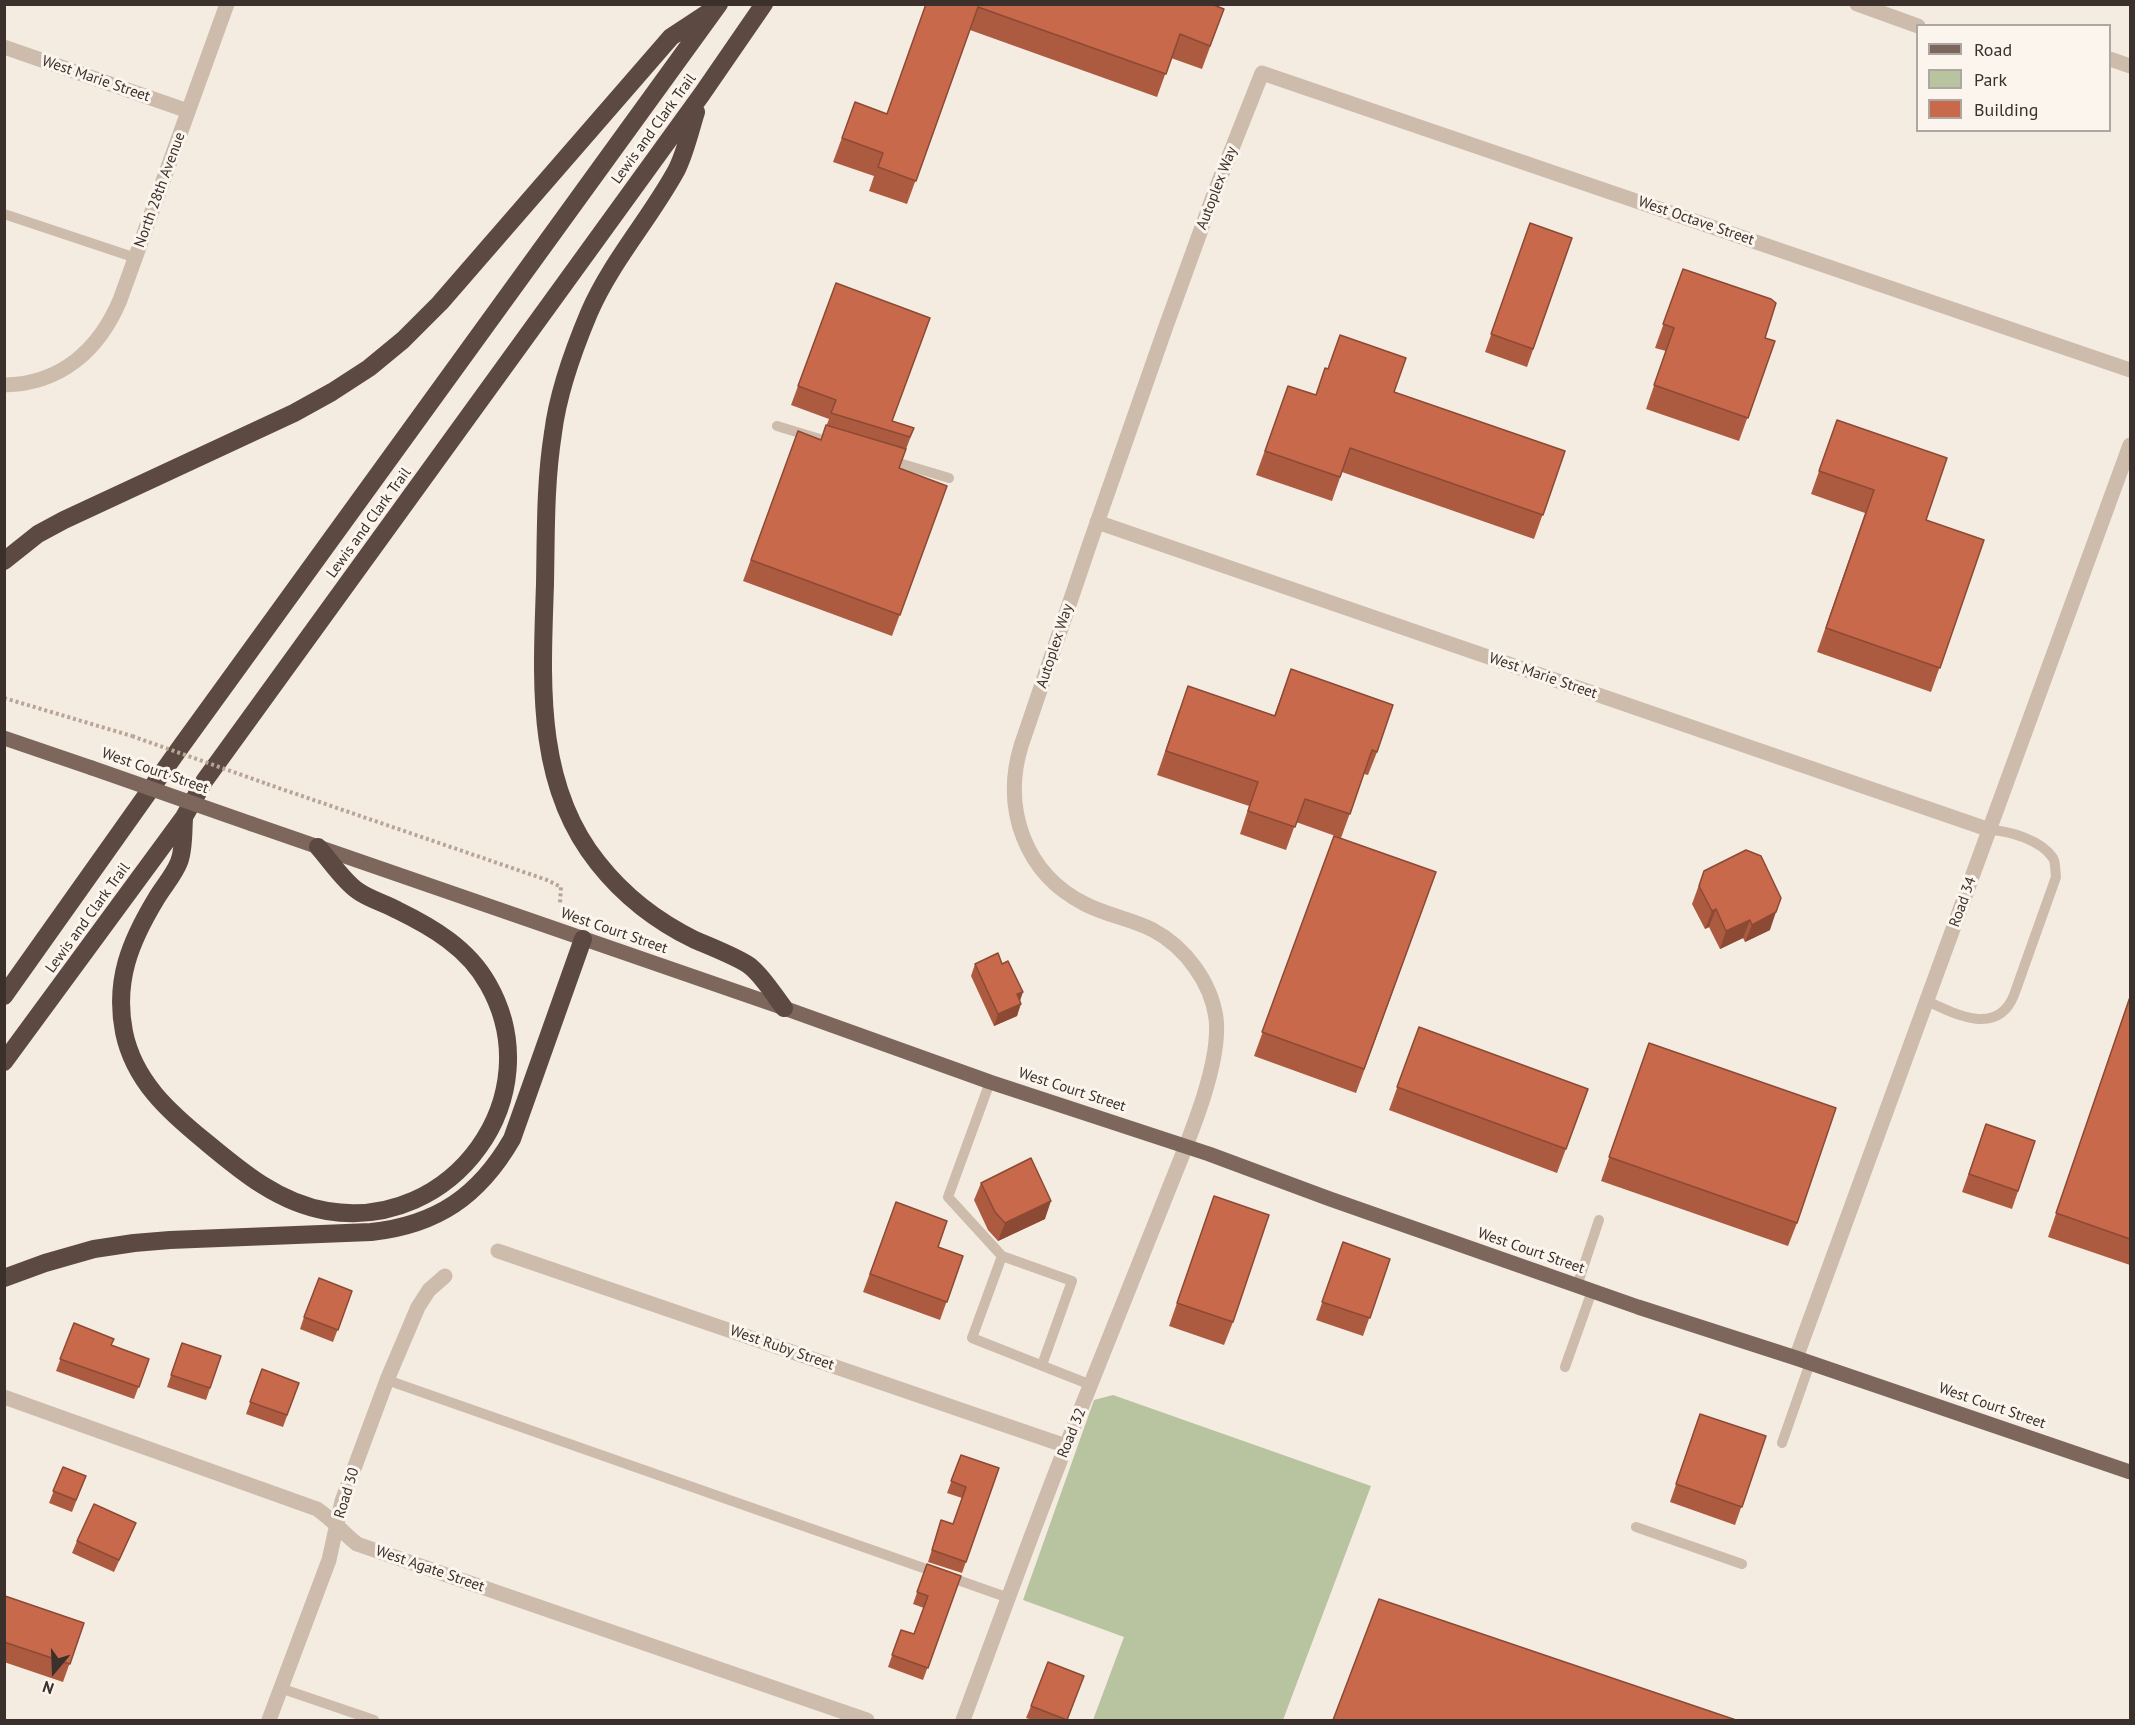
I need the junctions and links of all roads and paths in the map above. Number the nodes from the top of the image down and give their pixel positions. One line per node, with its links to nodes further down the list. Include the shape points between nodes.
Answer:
1 (227, 4): 11 (street, North 28th Avenue)
2 (764, 4): 10 (highway, Lewis and Clark Trail)
3 (1857, 4): 5 (street)
4 (719, 6): 22 (highway, via 671,37 440,303 369,368 294,413 63,520); 30 (highway, Lewis and Clark Trail)
5 (1916, 26)
6 (4, 47): 11 (street, West Marie Street)
7 (2111, 60): 8 (street)
8 (2130, 66)
9 (1262, 72): 14 (street, West Octave Street); 21 (street, Autoplex Way, via 1214,194)
10 (702, 94): 25 (highway, Lewis and Clark Trail, via 205,780); 32 (highway, via 677,170 589,313 560,401 547,491 544,725 568,815 597,863 638,904 663,922 751,966)
11 (188, 111): 13 (street, North 28th Avenue)
12 (4, 213): 13 (lane)
13 (136, 258): 15 (street, North 28th Avenue, via 109,324 73,364 40,380)
14 (2130, 370)
15 (4, 385)
16 (777, 426): 18 (lane)
17 (2130, 445): 26 (street, Road 34)
18 (846, 447)
19 (880, 457): 20 (lane)
20 (949, 478)
21 (1097, 522): 26 (street, West Marie Street); 35 (street, Autoplex Way, via 1017,761 1015,806 1021,834 1034,860 1050,879 1083,903 1170,940 1201,976 1211,998 1217,1033 1210,1074)
22 (4, 561)
23 (4, 698): 28 (path, bridge, via 132,736 547,880 561,887)
24 (4, 738): 27 (main road, West Court Street, bridge)
25 (184, 817): 27 (highway, via 179,861 138,931 125,966 121,1009 131,1056 141,1076 174,1116 259,1184 302,1205 328,1211 382,1210 435,1190 478,1150 501,1103 507,1068 506,1038 488,984 474,964 430,927 356,890); 33 (highway, Lewis and Clark Trail)
26 (1990, 830): 31 (street, Road 34); 31 (lane, via 2043,847 2054,860 2056,877 2014,995 1999,1016 1978,1021)
27 (318, 847): 29 (main road, West Court Street)
28 (560, 903)
29 (583, 939): 32 (main road, West Court Street); 40 (highway, via 512,1138 484,1180 444,1212 396,1230 124,1245 74,1255)
30 (4, 996)
31 (1927, 1001): 43 (street, Road 34)
32 (784, 1008): 34 (main road, West Court Street)
33 (4, 1062)
34 (990, 1082): 35 (main road, West Court Street); 38 (lane, via 948,1197)
35 (1186, 1147): 41 (main road, West Court Street); 47 (street, Road 32)
36 (1599, 1220): 41 (lane)
37 (498, 1251): 50 (street, West Ruby Street)
38 (1002, 1256): 44 (lane, via 972,1338); 44 (lane, via 1072,1281)
39 (445, 1276): 46 (street, Road 30, via 418,1307)
40 (4, 1278)
41 (1577, 1286): 42 (main road, West Court Street)
42 (1592, 1291): 43 (main road, West Court Street); 45 (lane)
43 (1803, 1360): 49 (lane); 51 (main road, West Court Street)
44 (1042, 1365): 47 (lane)
45 (1565, 1367)
46 (387, 1380): 52 (street, Road 30, via 342,1501); 55 (lane)
47 (1091, 1385): 50 (street, Road 32)
48 (4, 1397): 52 (street, West Agate Street, via 317,1509)
49 (1782, 1443)
50 (1066, 1446): 55 (street, Road 32)
51 (2130, 1472)
52 (337, 1525): 56 (street, Road 30, via 329,1560); 59 (street, West Agate Street, via 357,1544)
53 (1636, 1527): 54 (lane)
54 (1742, 1564)
55 (1009, 1598): 60 (street, Road 32)
56 (280, 1688): 57 (street, Road 30); 58 (lane)
57 (269, 1720)
58 (374, 1720)
59 (867, 1720)
60 (963, 1720)

